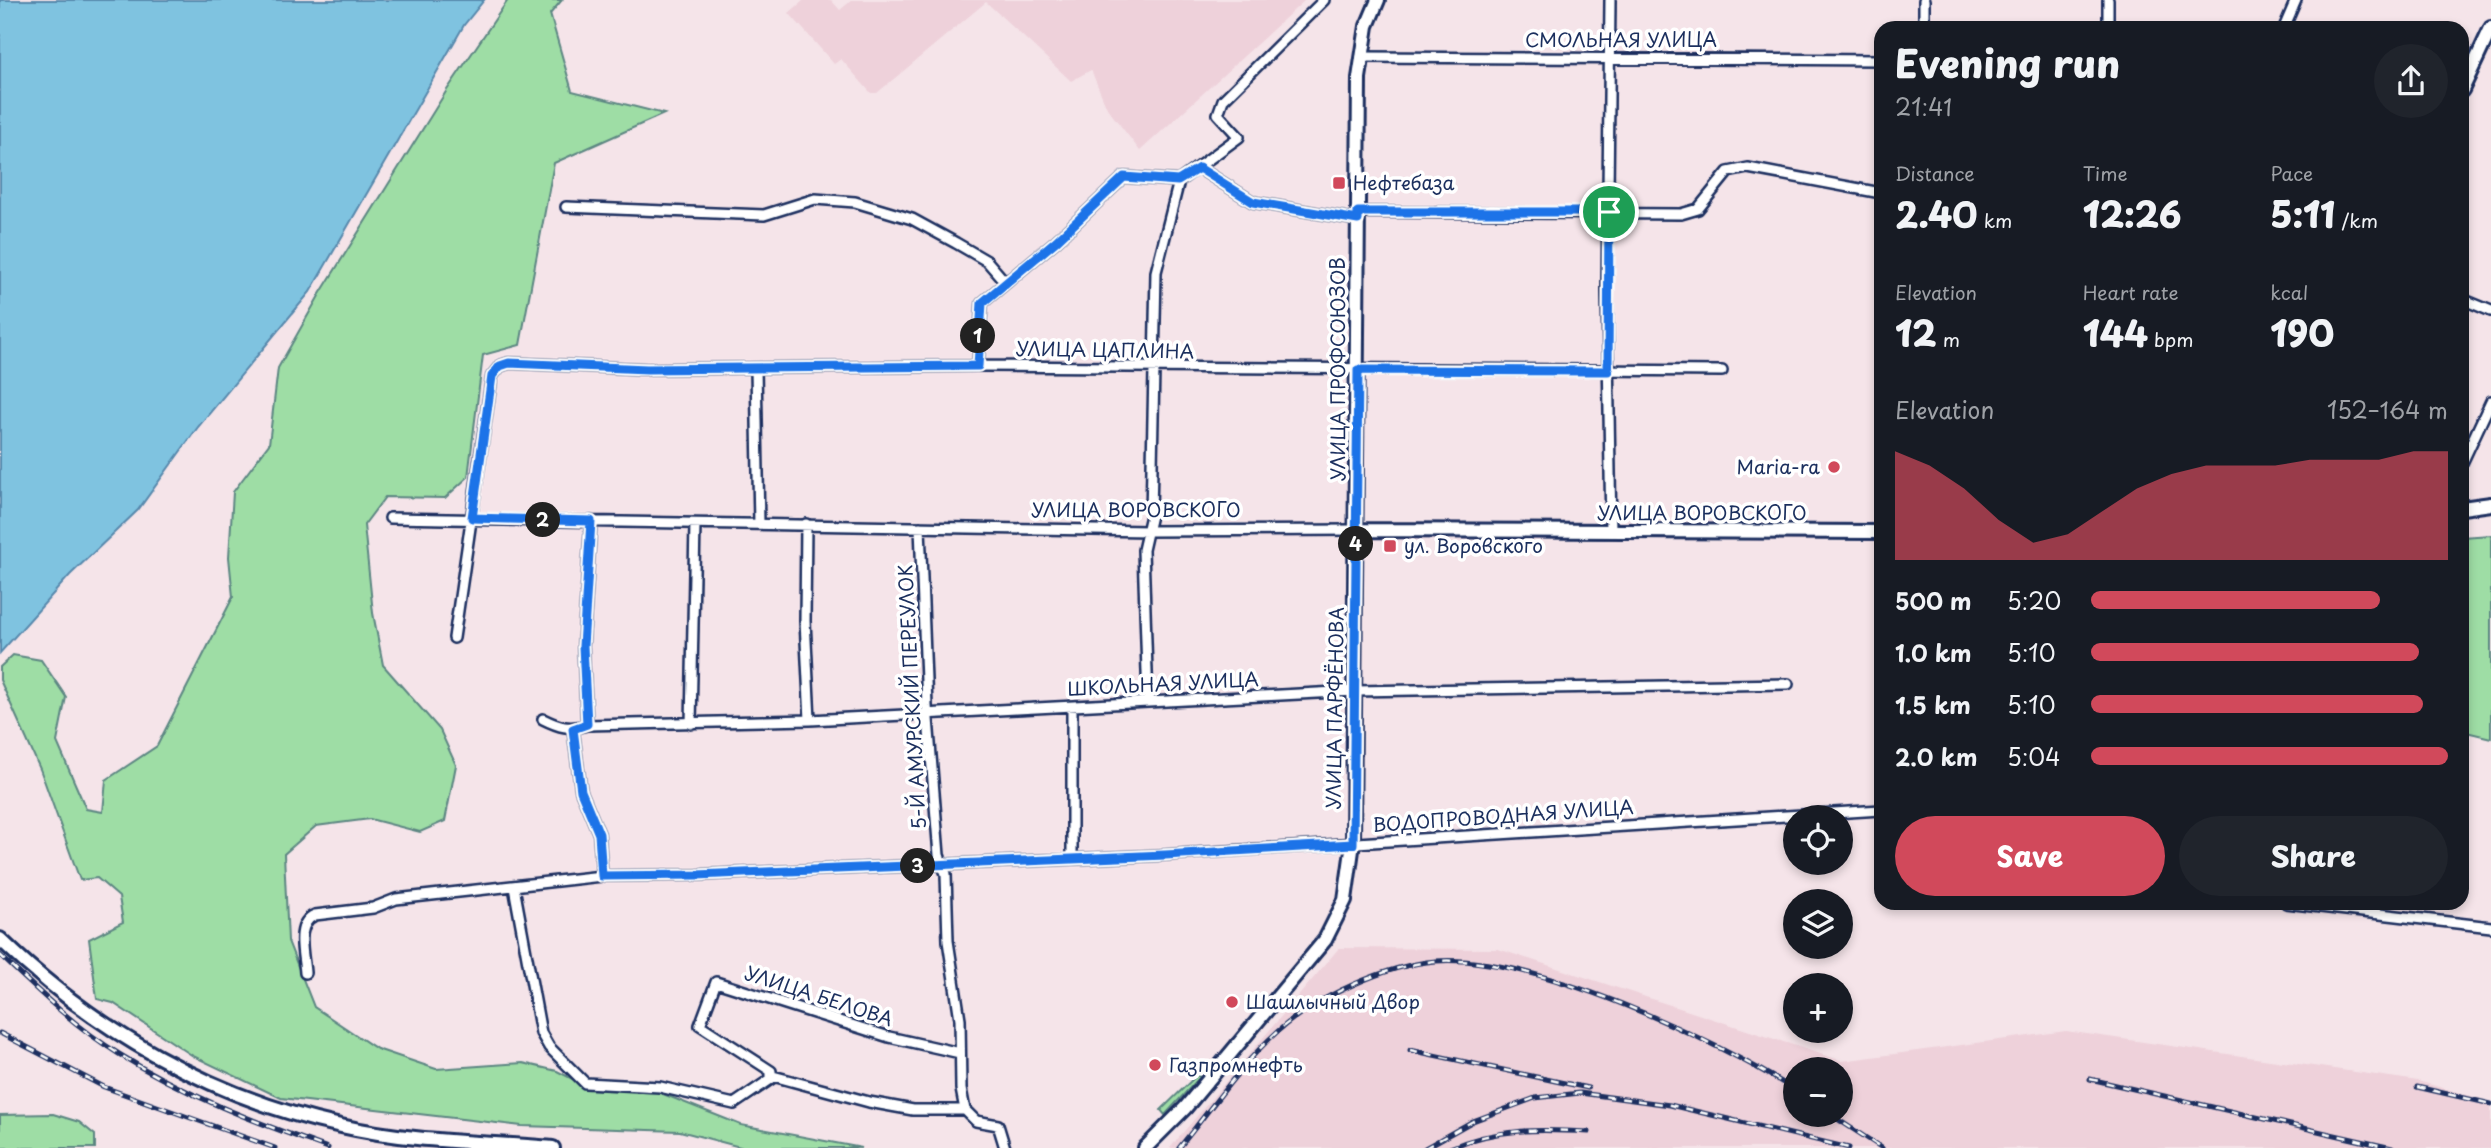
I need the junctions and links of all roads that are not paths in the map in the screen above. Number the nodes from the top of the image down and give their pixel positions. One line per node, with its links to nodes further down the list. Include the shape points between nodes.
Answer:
1 (1324, 0): 15 (street, via 1223,100 1218,114 1239,137)
2 (1378, 0): 12 (main road, УЛИЦА ПРОФСОЮЗОВ)
3 (1610, 0): 11 (street)
4 (1924, 0): 7 (street)
5 (2108, 0): 8 (street)
6 (2296, 0): 9 (street)
7 (1924, 21)
8 (2108, 21)
9 (2287, 21)
10 (2491, 28): 14 (main road)
11 (1610, 56): 12 (street, СМОЛЬНАЯ УЛИЦА); 13 (street, СМОЛЬНАЯ УЛИЦА); 19 (street)
12 (1361, 57): 20 (main road, УЛИЦА ПРОФСОЮЗОВ)
13 (1874, 60)
14 (2469, 62)
15 (1199, 168): 16 (street); 20 (street, via 1253,202)
16 (1178, 181): 21 (street, via 1124,177); 26 (street, via 1156,272)
17 (1874, 192): 19 (street, via 1748,168 1728,172 1692,211)
18 (566, 207): 21 (street, via 764,215 815,199 855,202 912,219 988,261)
19 (1609, 212): 20 (street); 28 (street)
20 (1358, 216): 27 (main road, УЛИЦА ПРОФСОЮЗОВ)
21 (1006, 283): 24 (street, via 989,294 979,310)
22 (2469, 302): 23 (street)
23 (2491, 310)
24 (978, 366): 25 (street, УЛИЦА ЦАПЛИНА); 26 (street, УЛИЦА ЦАПЛИНА)
25 (756, 369): 35 (street, УЛИЦА ЦАПЛИНА, via 500,366 492,376); 38 (street)
26 (1153, 369): 27 (street, УЛИЦА ЦАПЛИНА); 42 (street)
27 (1358, 370): 28 (street, УЛИЦА ЦАПЛИНА); 41 (main road, УЛИЦА ПРОФСОЮЗОВ)
28 (1608, 371): 29 (street, УЛИЦА ЦАПЛИНА); 43 (street)
29 (1722, 371)
30 (2491, 401): 31 (street)
31 (2469, 448)
32 (2491, 504): 33 (main road)
33 (2469, 507)
34 (390, 518): 35 (street, УЛИЦА ВОРОВСКОГО)
35 (472, 518): 36 (street, УЛИЦА ВОРОВСКОГО); 45 (street)
36 (591, 521): 37 (street, УЛИЦА ВОРОВСКОГО); 53 (street, via 583,646)
37 (695, 524): 38 (street, УЛИЦА ВОРОВСКОГО); 54 (street)
38 (759, 524): 39 (street, УЛИЦА ВОРОВСКОГО)
39 (806, 524): 40 (street, УЛИЦА ВОРОВСКОГО); 52 (street)
40 (920, 527): 42 (street, УЛИЦА ВОРОВСКОГО); 50 (street, 5-Й АМУРСКИЙ ПЕРЕУЛОК)
41 (1356, 530): 42 (street, УЛИЦА ВОРОВСКОГО); 43 (main road, УЛИЦА ВОРОВСКОГО); 47 (main road, УЛИЦА ПАРФЁНОВА)
42 (1148, 531): 48 (street, via 1143,550)
43 (1611, 532): 44 (main road, УЛИЦА ВОРОВСКОГО)
44 (1874, 532)
45 (454, 638)
46 (1788, 684): 47 (street, ШКОЛЬНАЯ УЛИЦА)
47 (1354, 691): 48 (street, ШКОЛЬНАЯ УЛИЦА); 57 (main road, УЛИЦА ПАРФЁНОВА)
48 (1148, 702): 49 (street, ШКОЛЬНАЯ УЛИЦА)
49 (1072, 707): 50 (street, ШКОЛЬНАЯ УЛИЦА); 58 (street)
50 (930, 713): 52 (street, ШКОЛЬНАЯ УЛИЦА); 59 (street, 5-Й АМУРСКИЙ ПЕРЕУЛОК)
51 (543, 719): 55 (street)
52 (810, 720): 54 (street, ШКОЛЬНАЯ УЛИЦА)
53 (587, 724): 54 (street, ШКОЛЬНАЯ УЛИЦА); 55 (street, ШКОЛЬНАЯ УЛИЦА)
54 (691, 724)
55 (573, 729): 60 (street, via 581,791 599,834)
56 (1874, 810): 57 (street, ВОДОПРОВОДНАЯ УЛИЦА)
57 (1353, 844): 58 (street, ВОДОПРОВОДНАЯ УЛИЦА); 71 (main road, УЛИЦА ПАРФЁНОВА, via 1345,900 1325,940 1185,1108)
58 (1072, 859): 59 (street, ВОДОПРОВОДНАЯ УЛИЦА)
59 (943, 865): 60 (street, ВОДОПРОВОДНАЯ УЛИЦА); 66 (street, 5-Й АМУРСКИЙ ПЕРЕУЛОК)
60 (602, 876): 61 (street, ВОДОПРОВОДНАЯ УЛИЦА)
61 (514, 887): 65 (street, ВОДОПРОВОДНАЯ УЛИЦА, via 396,899 373,908 314,915 302,926); 67 (street, via 541,1033 579,1079 592,1084 660,1087 734,1104)
62 (2343, 910): 63 (street)
63 (2491, 928)
64 (0, 939): 69 (main road, via 97,1020 206,1081 303,1117 384,1133)
65 (305, 973)
66 (960, 1053): 67 (street, УЛИЦА БЕЛОВА, via 889,1037 716,982 700,1025); 68 (street, 5-Й АМУРСКИЙ ПЕРЕУЛОК)
67 (773, 1076): 68 (street, via 914,1110)
68 (965, 1110): 70 (street, via 976,1121 998,1125)
69 (553, 1148)
70 (1005, 1148)
71 (1145, 1148)

